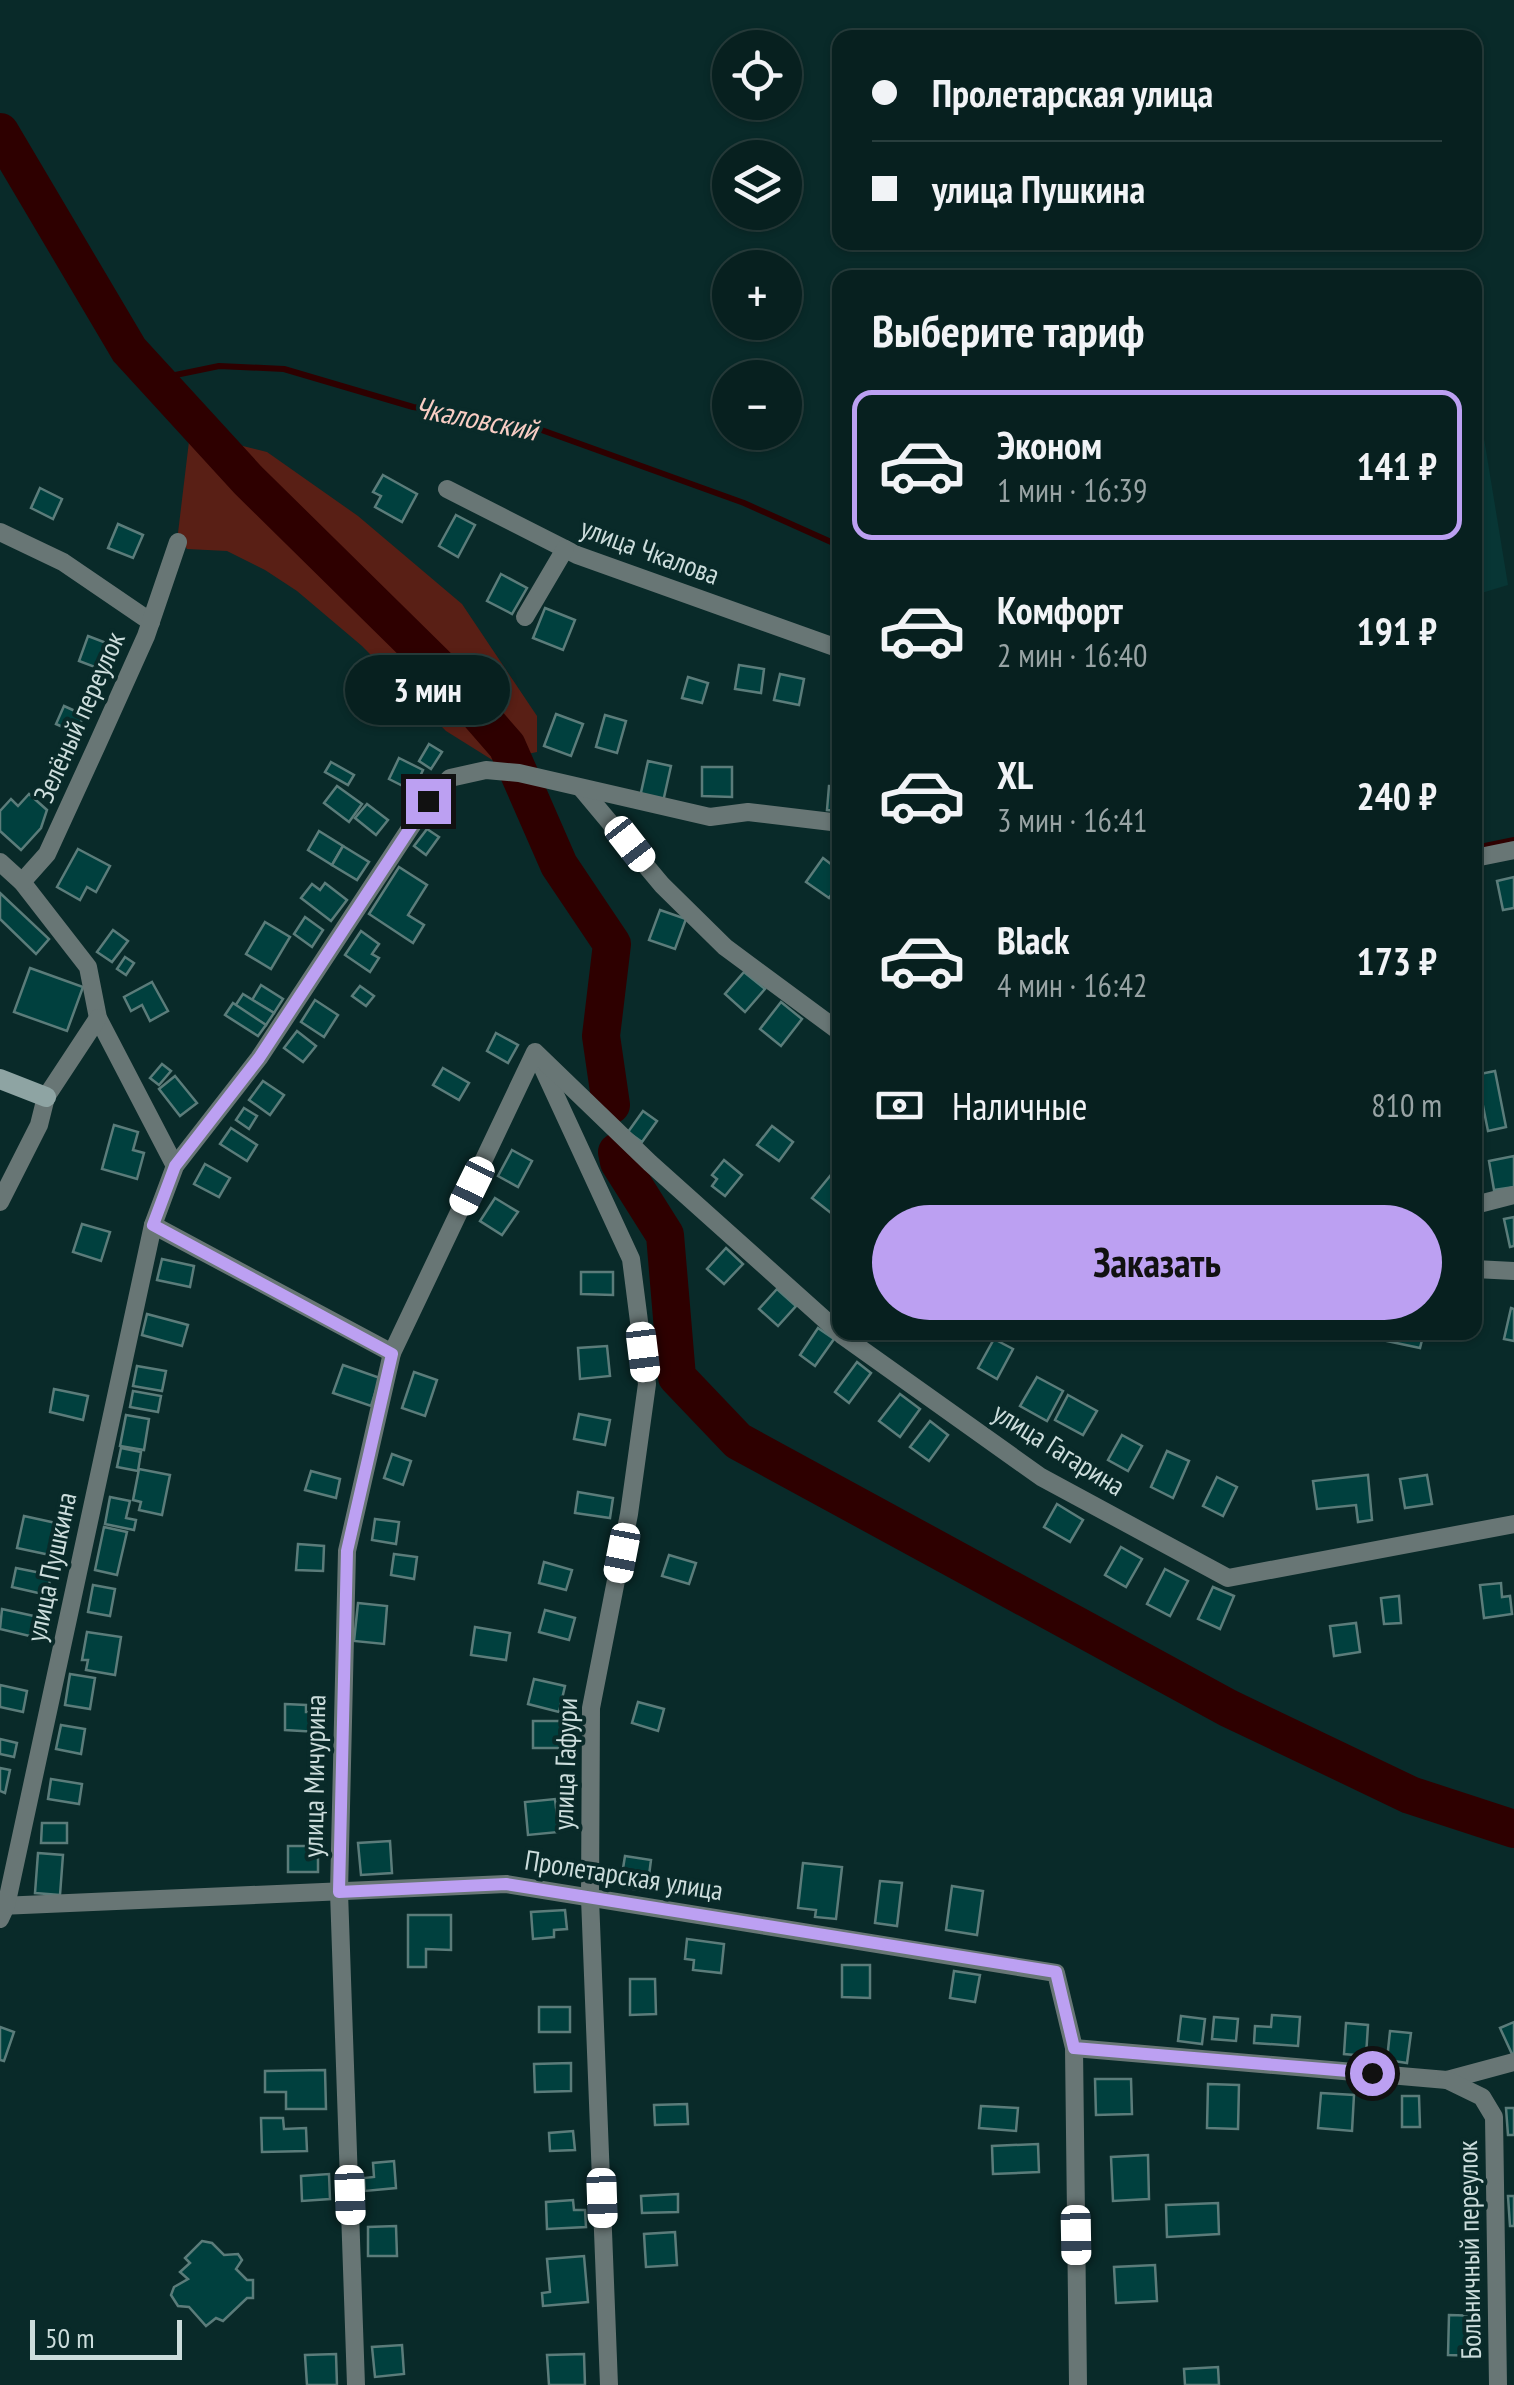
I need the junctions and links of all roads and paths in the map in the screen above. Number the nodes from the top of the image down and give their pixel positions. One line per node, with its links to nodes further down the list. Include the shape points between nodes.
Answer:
1 (447, 489): 4 (street, улица Чкалова)
2 (0, 532): 6 (street, Зелёный переулок, via 62,562)
3 (178, 542): 6 (street, Зелёный переулок)
4 (565, 549): 5 (street); 7 (street, улица Чкалова)
5 (525, 617)
6 (151, 622): 13 (street, Зелёный переулок, via 47,854)
7 (832, 646)
8 (580, 788): 9 (street, via 710,817 748,812); 15 (street, via 725,947); 19 (street, улица Пушкина, via 486,770 450,778 428,801 259,1058)
9 (832, 821)
10 (1514, 850): 11 (street)
11 (1482, 857)
12 (0, 862): 13 (street)
13 (22, 882): 14 (street, via 88,968)
14 (98, 1018): 18 (street); 19 (street)
15 (832, 1026)
16 (536, 1052): 26 (street, улица Гагарина); 28 (street, улица Мичурина); 31 (street, улица Гафури, via 630,1259 647,1384 591,1708)
17 (0, 1079): 18 (street)
18 (46, 1097): 21 (street)
19 (175, 1166): 23 (street, улица Пушкина)
20 (1514, 1195): 22 (street)
21 (0, 1202)
22 (1482, 1202)
23 (153, 1225): 28 (street); 32 (street, улица Пушкина)
24 (1482, 1269): 25 (street)
25 (1514, 1271)
26 (832, 1327)
27 (848, 1340): 29 (street, улица Гагарина, via 1041,1477 1228,1578)
28 (392, 1354): 30 (street, улица Мичурина, via 347,1551)
29 (1514, 1524)
30 (339, 1892): 31 (street, Пролетарская улица, via 506,1884); 32 (street, Пролетарская улица); 36 (street, улица Мичурина)
31 (590, 1898): 33 (street, Пролетарская улица, via 1056,1972); 37 (street, улица Гафури)
32 (2, 1910)
33 (1074, 2048): 35 (street); 38 (street)
34 (1514, 2062): 35 (street)
35 (1447, 2080): 39 (street, Больничный переулок, via 1482,2097 1494,2117)
36 (356, 2385)
37 (609, 2385)
38 (1078, 2385)
39 (1498, 2385)

